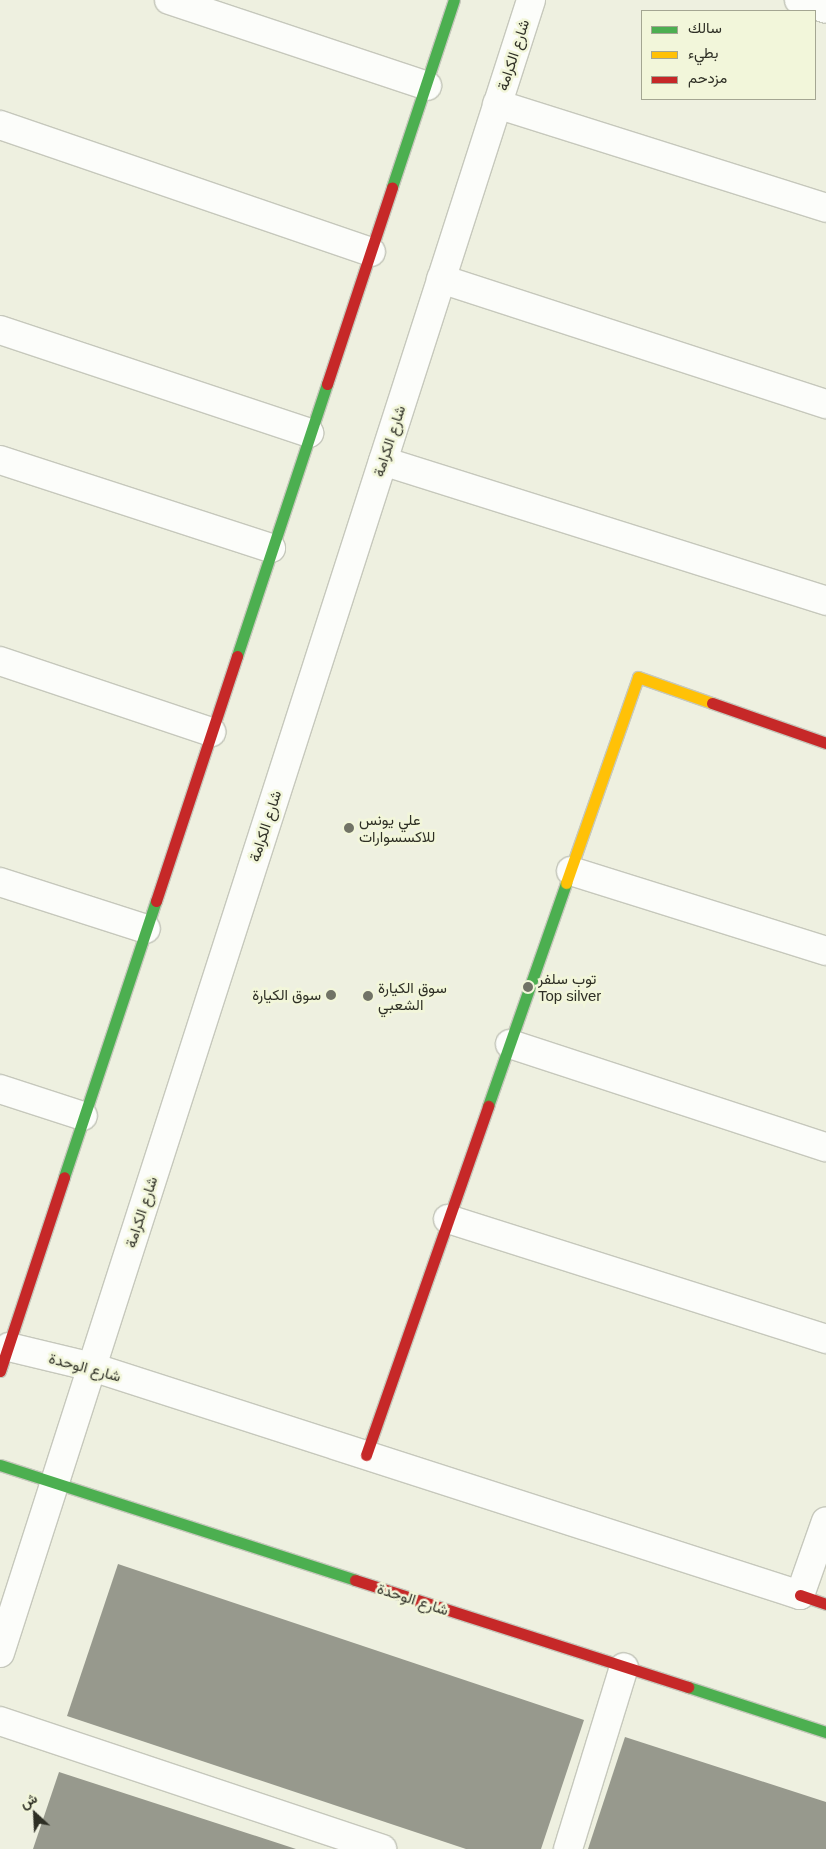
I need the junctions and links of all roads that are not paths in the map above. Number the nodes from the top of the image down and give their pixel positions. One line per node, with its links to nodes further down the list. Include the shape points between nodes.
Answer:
1 (169, 0): 6 (street)
2 (454, 0): 6 (street)
3 (531, 0): 7 (street, شارع الكرامة)
4 (799, 0): 5 (street)
5 (826, 9)
6 (427, 86): 10 (street)
7 (498, 104): 9 (street); 11 (street, شارع الكرامة)
8 (0, 126): 10 (street)
9 (826, 208)
10 (371, 252): 14 (street)
11 (441, 279): 13 (street); 16 (street, شارع الكرامة)
12 (0, 330): 14 (street)
13 (826, 404)
14 (309, 433): 17 (street)
15 (0, 460): 17 (street)
16 (383, 461): 18 (street); 33 (street, شارع الكرامة)
17 (271, 548): 20 (street)
18 (826, 601)
19 (0, 661): 20 (street)
20 (211, 732): 24 (street)
21 (826, 743): 22 (street, via 638,677)
22 (570, 871): 25 (street); 26 (street)
23 (0, 882): 24 (street)
24 (146, 929): 28 (street)
25 (826, 951)
26 (510, 1044): 29 (street); 30 (street)
27 (0, 1089): 28 (street)
28 (83, 1116): 32 (street)
29 (826, 1147)
30 (448, 1219): 31 (street); 34 (street)
31 (826, 1339)
32 (3, 1354): 33 (street, شارع الوحدة)
33 (92, 1366): 34 (street, شارع الوحدة); 36 (street, شارع الكرامة)
34 (366, 1455): 38 (street, شارع الوحدة)
35 (0, 1465): 36 (street, شارع الوحدة)
36 (54, 1483): 40 (street, شارع الكرامة); 41 (street, شارع الوحدة)
37 (826, 1521): 38 (street)
38 (800, 1595): 39 (street, شارع الوحدة)
39 (826, 1604)
40 (0, 1653)
41 (624, 1667): 43 (street, شارع الوحدة); 45 (street)
42 (0, 1721): 44 (street)
43 (826, 1732)
44 (382, 1849)
45 (568, 1849)

